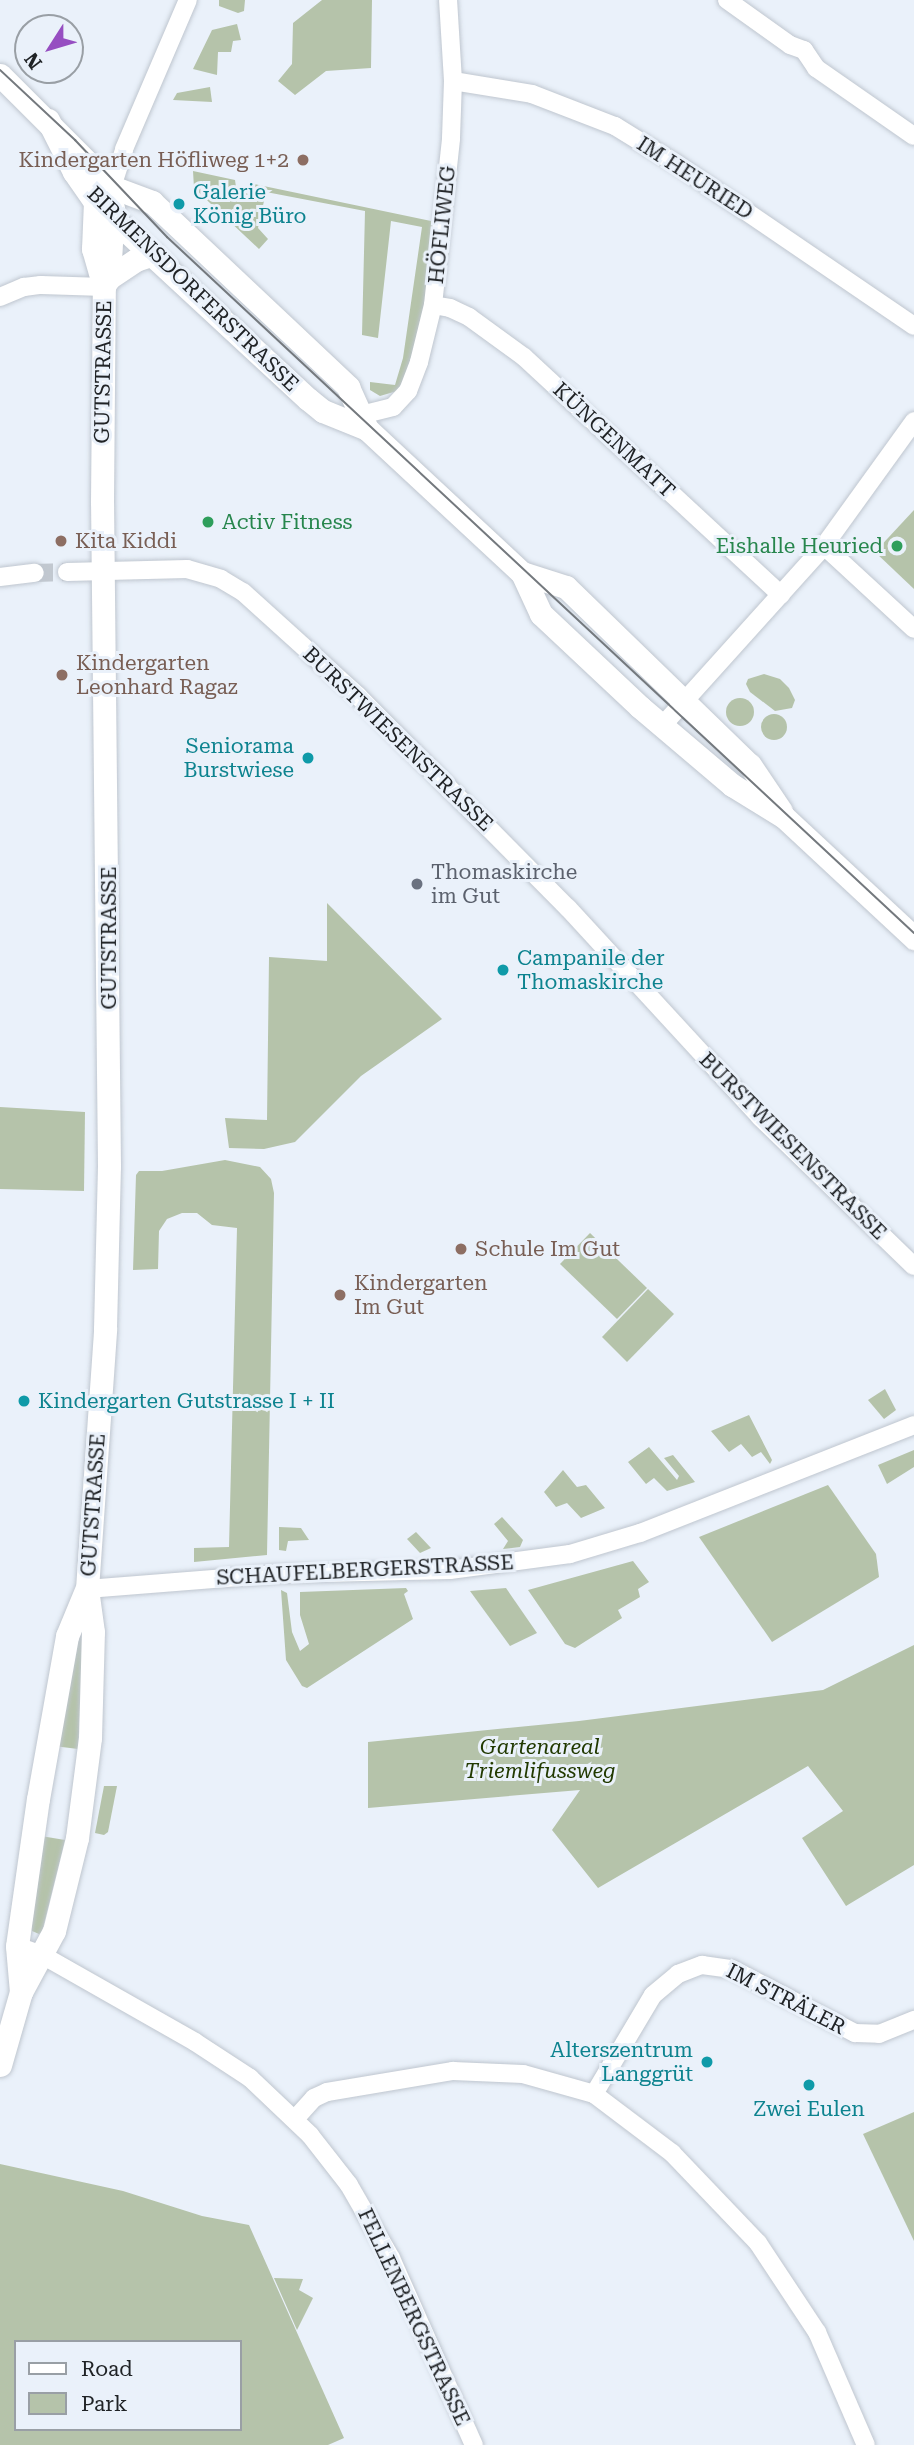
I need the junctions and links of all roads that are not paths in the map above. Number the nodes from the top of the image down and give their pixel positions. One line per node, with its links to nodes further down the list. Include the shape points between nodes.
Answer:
1 (188, 0): 7 (street)
2 (448, 0): 5 (street, HÖFLIWEG)
3 (727, 0): 6 (street, via 804,50 816,68)
4 (0, 75): 7 (main road, BIRMENSDORFERSTRASSE, via 48,120)
5 (453, 80): 12 (street, HÖFLIWEG); 13 (street, IM HEURIED, via 532,94 615,127)
6 (914, 136)
7 (103, 194): 8 (main road, GUTSTRASSE); 10 (main road, GUTSTRASSE, via 93,249); 15 (main road, BIRMENSDORFERSTRASSE, via 152,202 348,387)
8 (114, 219): 9 (main road, BIRMENSDORFERSTRASSE); 10 (main road, GUTSTRASSE)
9 (153, 254): 10 (main road, GUTSTRASSE, via 136,260); 15 (main road, BIRMENSDORFERSTRASSE, via 323,411)
10 (106, 283): 11 (street, via 24,287); 17 (main road, GUTSTRASSE)
11 (0, 297)
12 (433, 305): 15 (street, HÖFLIWEG, via 408,391 393,407); 22 (street, KÜNGENMATT, via 469,317 515,350)
13 (914, 326)
14 (914, 421): 16 (street)
15 (364, 422): 20 (main road, BIRMENSDORFERSTRASSE)
16 (824, 546): 22 (street); 23 (street)
17 (103, 571): 18 (street, BURSTWIESENSTRASSE); 28 (street, BURSTWIESENSTRASSE, via 187,569 243,592 358,696 623,967 732,1088); 30 (main road, GUTSTRASSE, via 110,1166 105,1329)
18 (66, 572)
19 (35, 573): 21 (street)
20 (522, 573): 24 (main road, BIRMENSDORFERSTRASSE, via 566,587); 25 (main road, BIRMENSDORFERSTRASSE, via 541,614)
21 (0, 577)
22 (781, 595): 24 (street)
23 (914, 629)
24 (686, 701): 25 (street); 26 (main road, BIRMENSDORFERSTRASSE, via 750,765)
25 (662, 726): 26 (main road, BIRMENSDORFERSTRASSE, via 732,785)
26 (784, 817): 27 (main road, BIRMENSDORFERSTRASSE)
27 (914, 938)
28 (914, 1265)
29 (914, 1426): 30 (street, SCHAUFELBERGERSTRASSE, via 640,1533 570,1554 450,1570 285,1573)
30 (87, 1589): 31 (main road, GUTSTRASSE, via 67,1636); 32 (main road, GUTSTRASSE, via 93,1632 89,1758 77,1838 54,1931)
31 (17, 1946): 32 (street, FELLENBERGSTRASSE); 33 (main road, GUTSTRASSE)
32 (42, 1955): 33 (main road, GUTSTRASSE); 37 (street, FELLENBERGSTRASSE, via 159,2020 250,2078)
33 (21, 1992): 35 (main road, GUTSTRASSE)
34 (914, 2020): 36 (street, IM STRÄLER, via 878,2034 855,2033 732,1969 702,1965 678,1974 653,1995)
35 (0, 2065)
36 (594, 2094): 37 (street, via 523,2074 453,2071 327,2092 314,2098); 39 (street, via 672,2152 758,2243 817,2332)
37 (295, 2119): 38 (street, FELLENBERGSTRASSE, via 369,2217)
38 (474, 2445)
39 (866, 2445)

